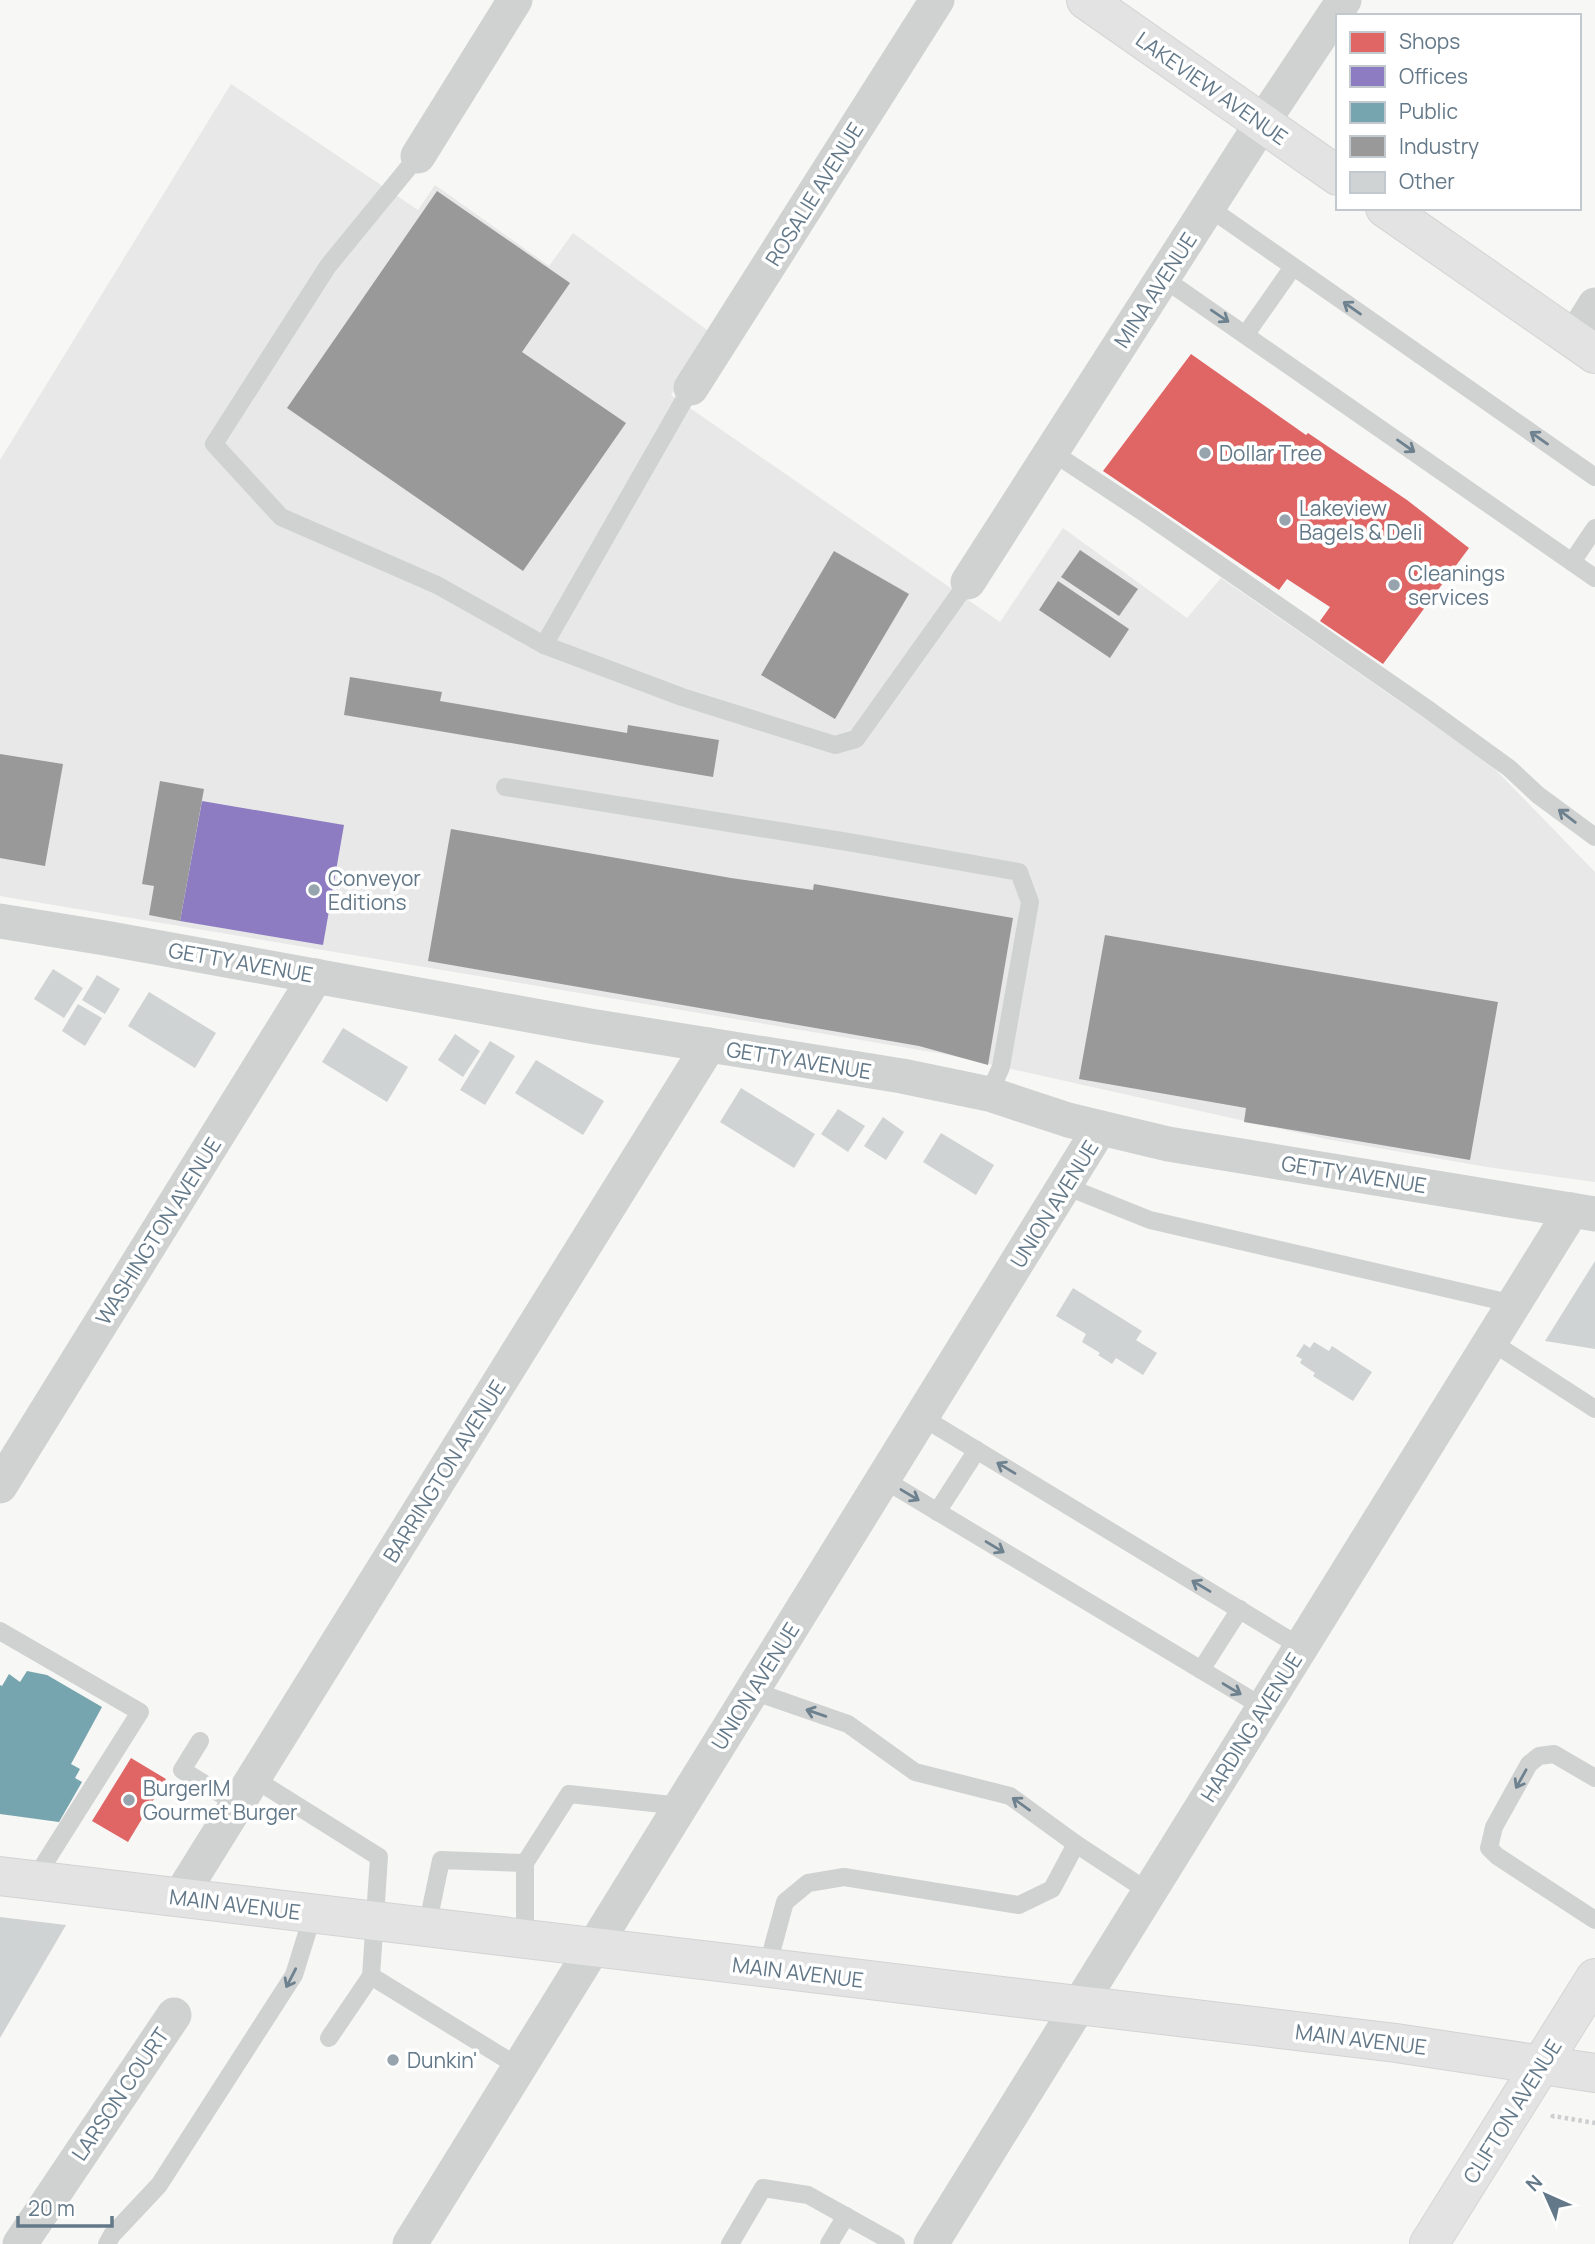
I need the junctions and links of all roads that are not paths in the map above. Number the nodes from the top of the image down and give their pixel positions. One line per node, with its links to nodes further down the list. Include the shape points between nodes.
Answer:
1 (515, 0): 6 (street)
2 (937, 0): 15 (street, ROSALIE AVENUE)
3 (1086, 0): 5 (main road, LAKEVIEW AVENUE)
4 (1344, 0): 5 (street, MINA AVENUE)
5 (1262, 123): 7 (main road, LAKEVIEW AVENUE); 8 (street, MINA AVENUE)
6 (418, 156): 22 (lane, via 328,266 214,444 281,517 436,585)
7 (1336, 175)
8 (1208, 207): 10 (lane); 11 (street, MINA AVENUE)
9 (1388, 210): 14 (main road)
10 (1293, 267): 13 (lane); 17 (lane, one-way to 10)
11 (1163, 278): 13 (lane, one-way to 13); 16 (street, MINA AVENUE)
12 (1595, 305): 14 (street)
13 (1247, 334): 19 (lane, one-way to 19)
14 (1584, 346)
15 (691, 388): 22 (lane)
16 (1052, 452): 21 (street, MINA AVENUE); 24 (lane, one-way to 16, via 1426,708)
17 (1595, 478)
18 (1595, 528): 19 (lane)
19 (1572, 562): 20 (lane)
20 (1595, 578)
21 (968, 582): 22 (lane, via 856,739 835,745 682,697)
22 (544, 645)
23 (505, 787): 28 (lane, via 1019,872 1030,902 1001,1067)
24 (1595, 837)
25 (0, 921): 26 (street, GETTY AVENUE)
26 (316, 976): 27 (street, GETTY AVENUE); 38 (street, WASHINGTON AVENUE)
27 (709, 1045): 28 (street, GETTY AVENUE); 48 (street, BARRINGTON AVENUE)
28 (989, 1094): 29 (street, GETTY AVENUE)
29 (1100, 1128): 30 (street, UNION AVENUE); 31 (street, GETTY AVENUE, via 1168,1144)
30 (1065, 1186): 32 (lane, via 1150,1220); 35 (street, UNION AVENUE)
31 (1583, 1212): 32 (street, HARDING AVENUE)
32 (1514, 1304): 33 (street, HARDING AVENUE)
33 (1490, 1341): 34 (lane); 42 (street, HARDING AVENUE)
34 (1595, 1409)
35 (922, 1417): 36 (lane); 37 (street, UNION AVENUE)
36 (977, 1450): 39 (lane); 40 (lane, one-way to 36)
37 (883, 1479): 39 (lane, one-way to 39); 44 (street, UNION AVENUE)
38 (0, 1486)
39 (937, 1511): 43 (lane, one-way to 43)
40 (1240, 1609): 42 (lane); 43 (lane)
41 (0, 1631): 52 (lane, via 140,1712)
42 (1301, 1647): 45 (street, HARDING AVENUE)
43 (1201, 1670): 45 (lane, one-way to 45)
44 (753, 1691): 49 (street, UNION AVENUE); 50 (lane, one-way to 44, via 1010,1796 915,1772 848,1724)
45 (1263, 1707): 53 (street, HARDING AVENUE)
46 (200, 1741): 48 (lane, via 182,1770)
47 (1595, 1778): 56 (lane, one-way to 56, via 1554,1754 1539,1756 1529,1764 1494,1827 1489,1848)
48 (245, 1791): 54 (street, BARRINGTON AVENUE); 57 (lane, via 379,1857)
49 (681, 1807): 51 (lane, via 569,1794); 60 (street, UNION AVENUE)
50 (1076, 1844): 53 (lane); 61 (lane, via 1052,1889 1019,1905 844,1877 808,1884 785,1902)
51 (525, 1863): 58 (lane, via 441,1860); 59 (lane)
52 (17, 1878): 54 (main road, MAIN AVENUE)
53 (1149, 1892): 64 (street, HARDING AVENUE)
54 (179, 1898): 55 (main road, MAIN AVENUE)
55 (313, 1914): 57 (main road, MAIN AVENUE); 72 (lane, one-way to 72, via 294,1975 159,2185)
56 (1595, 1920)
57 (375, 1921): 58 (main road, MAIN AVENUE); 62 (lane)
58 (427, 1927): 59 (main road, MAIN AVENUE)
59 (525, 1939): 60 (main road, MAIN AVENUE)
60 (594, 1947): 61 (main road, MAIN AVENUE); 68 (street, UNION AVENUE)
61 (767, 1968): 64 (main road, MAIN AVENUE)
62 (371, 1976): 66 (lane); 68 (lane)
63 (1595, 1978): 67 (main road, CLIFTON AVENUE)
64 (1079, 2005): 67 (main road, MAIN AVENUE); 77 (street, HARDING AVENUE)
65 (174, 2015): 71 (street, LARSON COURT)
66 (329, 2038)
67 (1541, 2065): 69 (main road, MAIN AVENUE); 78 (main road, CLIFTON AVENUE)
68 (519, 2067): 73 (street, UNION AVENUE)
69 (1595, 2073)
70 (846, 2216): 74 (lane, via 808,2195 763,2188); 75 (lane); 76 (lane)
71 (20, 2244)
72 (107, 2244)
73 (410, 2244)
74 (730, 2244)
75 (829, 2244)
76 (896, 2244)
77 (931, 2244)
78 (1429, 2244)

